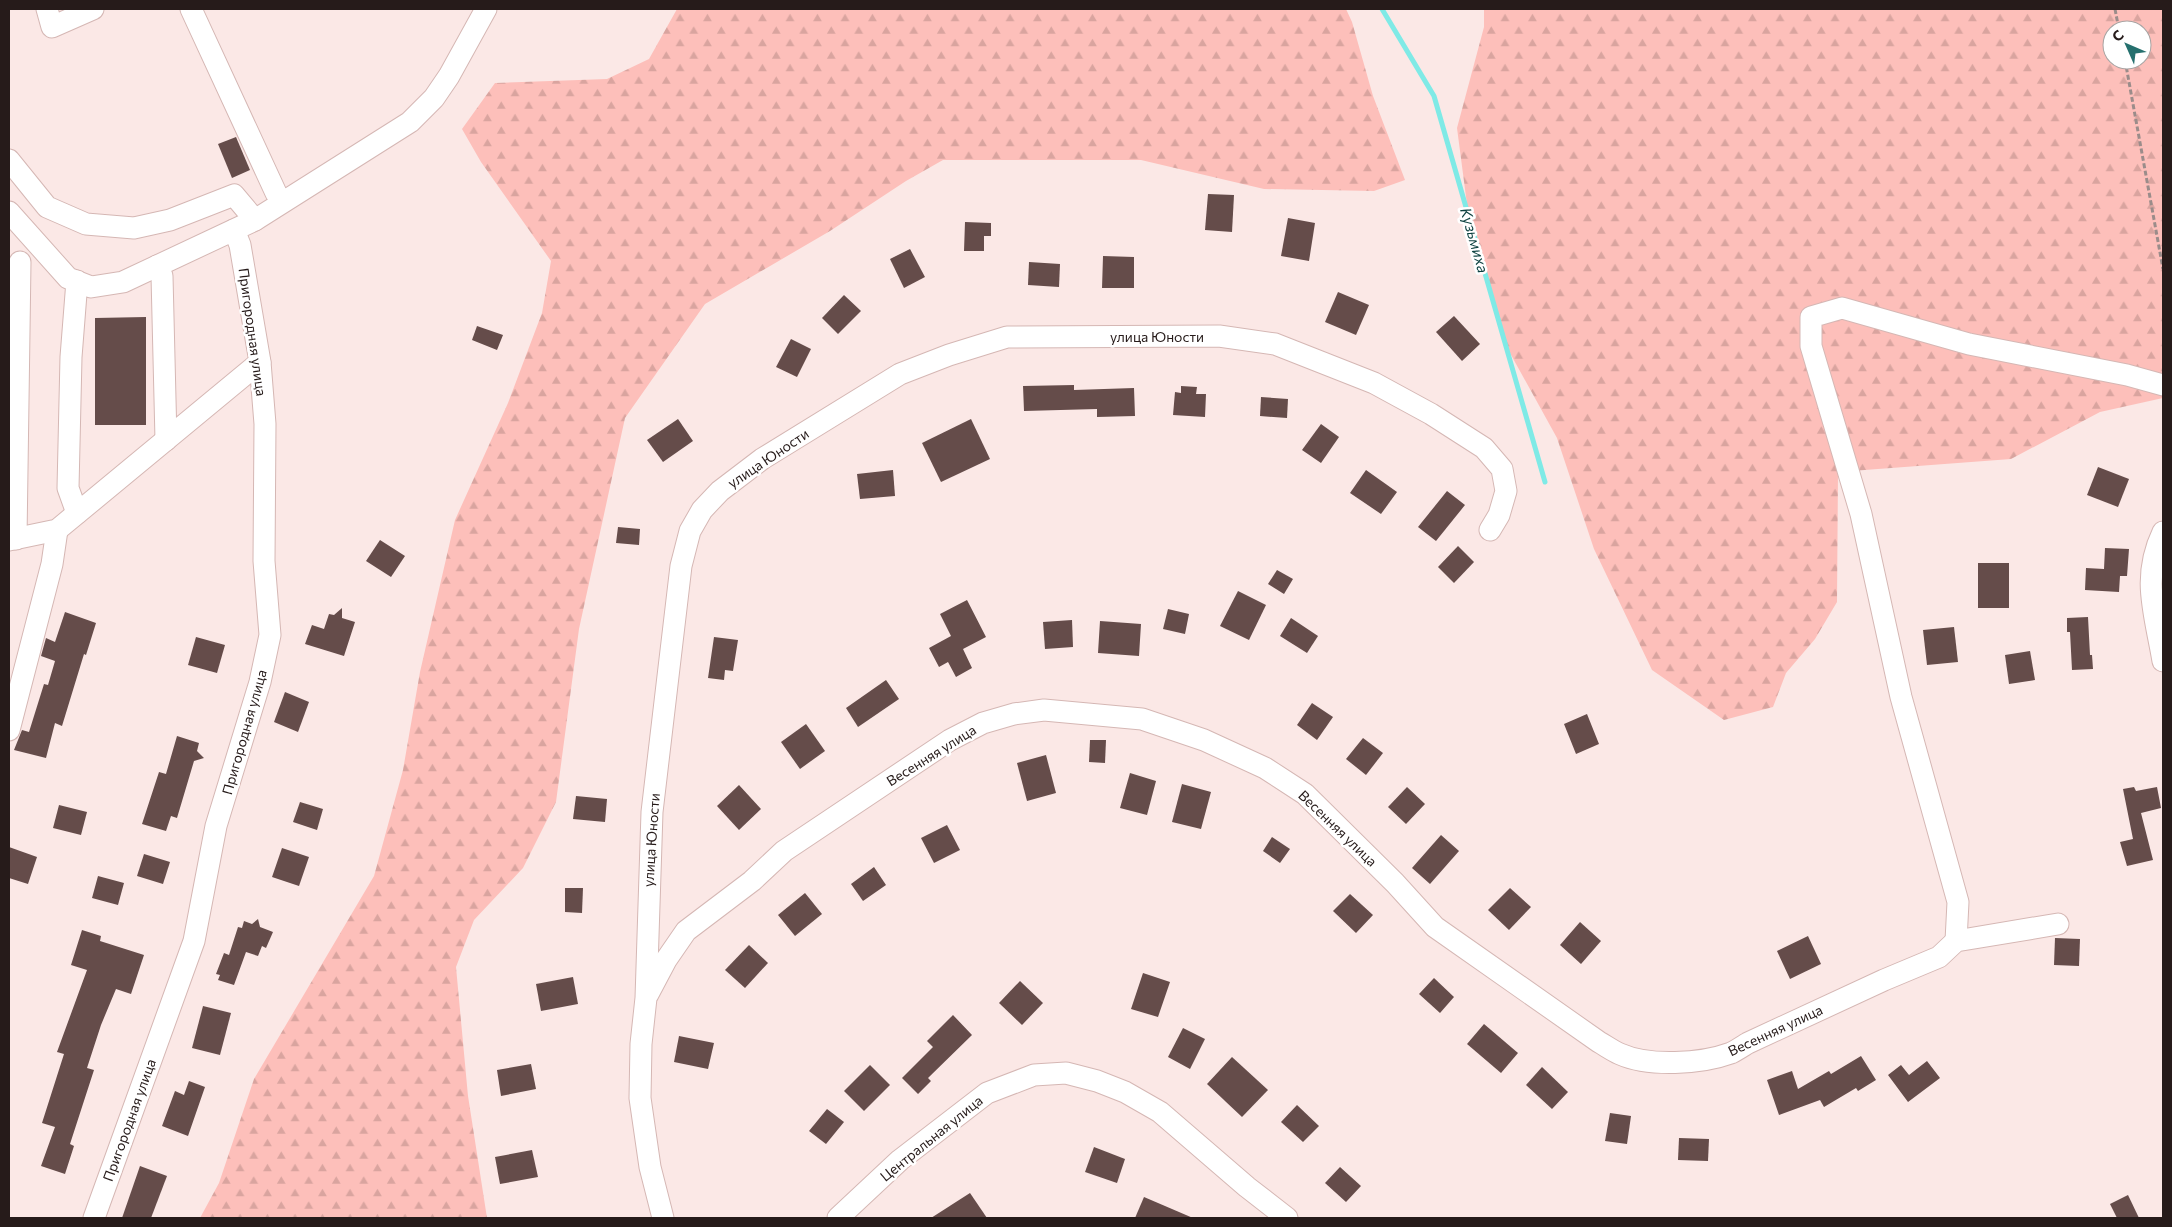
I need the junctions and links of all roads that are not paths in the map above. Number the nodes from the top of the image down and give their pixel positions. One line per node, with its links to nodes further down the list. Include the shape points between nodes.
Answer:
1 (47, 9): 2 (street, via 52,27)
2 (93, 9)
3 (191, 9): 6 (street)
4 (486, 9): 6 (street, via 449,76 434,98 410,122)
5 (9, 160): 8 (street, via 47,207 86,224 134,228 170,220 234,195)
6 (282, 202): 8 (street)
7 (9, 212): 12 (street, via 68,278)
8 (255, 220): 9 (street)
9 (234, 230): 11 (street); 13 (street, Пригородная улица, via 240,245)
10 (20, 262): 20 (street)
11 (157, 266): 12 (street, via 123,282 91,288); 15 (street, via 162,276)
12 (77, 281): 16 (street, via 71,357 68,488)
13 (260, 362): 15 (street); 26 (street, Пригородная улица, via 265,424 264,561 270,635 260,682 216,826 194,941)
14 (2163, 386): 24 (street, via 2127,375 1970,344 1842,308 1811,317 1811,346 1861,514 1901,697 1958,902)
15 (166, 440): 16 (street)
16 (76, 513): 17 (street)
17 (57, 530): 20 (street); 22 (street, via 52,564)
18 (1490, 530): 25 (street, улица Юности, via 1499,515 1506,491 1502,469 1484,448 1431,414 1374,384 1275,344 1219,336 1007,337 900,374 778,449 720,491 702,510 690,531 681,566 652,812)
19 (2163, 532): 21 (street, via 2154,552 2150,579)
20 (13, 539)
21 (2163, 661)
22 (9, 730)
23 (2058, 924): 24 (street)
24 (1956, 941): 25 (street, Весенняя улица, via 1939,958 1875,984 1731,1052 1665,1063 1620,1054 1435,927 1305,794 1264,768 1204,740 1142,720 1044,710 983,723 950,740 784,851 752,881 686,931)
25 (646, 998): 27 (street, улица Юности, via 640,1044 640,1098 650,1167)
26 (94, 1218)
27 (663, 1218)
28 (838, 1218): 29 (street, Центральная улица, via 900,1160 987,1093 1034,1075 1066,1074 1125,1092 1160,1112)
29 (1287, 1218)

